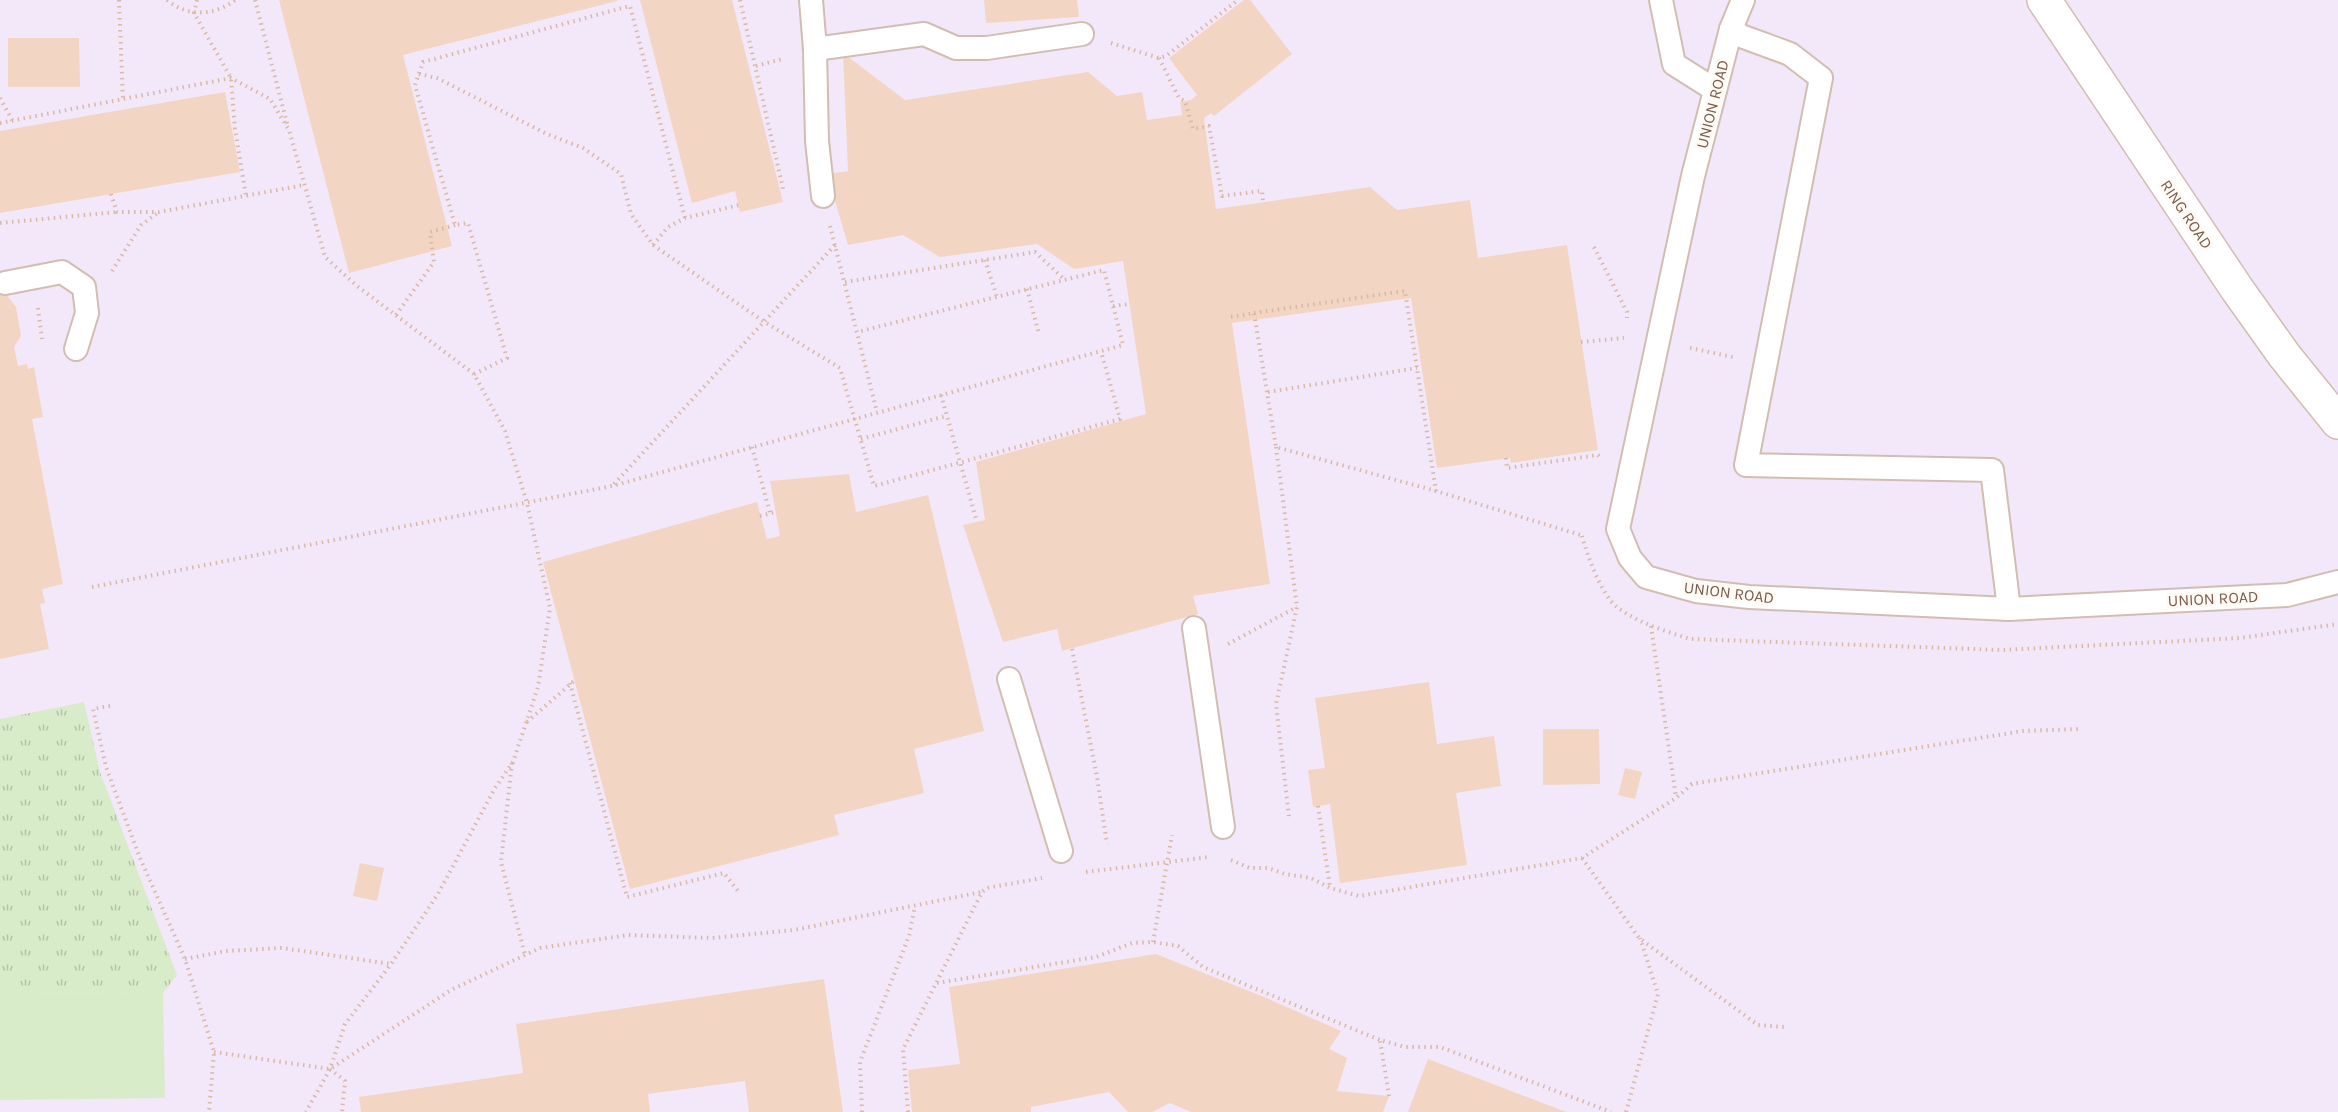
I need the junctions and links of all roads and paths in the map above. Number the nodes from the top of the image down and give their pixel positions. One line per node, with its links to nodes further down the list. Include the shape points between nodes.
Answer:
1 (119, 0): 23 (path)
2 (167, 0): 12 (path)
3 (197, 0): 12 (path)
4 (235, 0): 12 (path, via 211,12)
5 (255, 0): 26 (path)
6 (740, 0): 18 (path)
7 (812, 0): 15 (lane)
8 (1239, 0): 17 (path, via 1173,53)
9 (1661, 0): 21 (lane, via 1674,64)
10 (1743, 0): 13 (lane, UNION ROAD)
11 (2044, 0): 71 (street, RING ROAD, via 2237,289)
12 (194, 13): 20 (path)
13 (1731, 29): 21 (lane, UNION ROAD); 87 (lane, via 1790,54 1821,78 1746,465 1992,470)
14 (1082, 34): 15 (lane, via 987,48 956,48 924,34); 17 (path, via 1095,32 1108,42)
15 (815, 49): 31 (lane, via 815,107)
16 (786, 57): 18 (path)
17 (1159, 58): 32 (path, via 1179,98 1185,101 1193,129 1209,126 1222,196 1262,191)
18 (756, 66): 28 (path)
19 (418, 74): 36 (path, via 423,62 630,6); 38 (path, via 415,85); 39 (path, via 436,78 583,148 621,174 631,214)
20 (231, 78): 23 (path); 26 (path, via 270,99); 30 (path)
21 (1715, 90): 87 (lane, UNION ROAD, via 1618,529 1630,558 1646,577 1696,591)
22 (0, 98): 25 (path)
23 (123, 100): 25 (path)
24 (2, 122): 25 (path)
25 (13, 122)
26 (289, 130): 27 (path)
27 (304, 185): 30 (path); 52 (path, via 325,257)
28 (785, 193)
29 (111, 194): 34 (path)
30 (246, 196): 35 (path)
31 (823, 196): 40 (path)
32 (1263, 202)
33 (739, 205): 36 (path)
34 (117, 212): 35 (path); 37 (path)
35 (159, 212): 42 (path, via 141,225)
36 (685, 218): 39 (path, via 668,227)
37 (0, 223)
38 (455, 225): 52 (path, via 430,232 434,262); 65 (path, via 468,222 507,358)
39 (654, 245): 54 (path)
40 (836, 245): 45 (path); 54 (path)
41 (1594, 247): 55 (path, via 1627,312)
42 (123, 252)
43 (985, 260): 44 (path, via 1035,252); 45 (path); 48 (path)
44 (1065, 280): 47 (path); 50 (path, via 1104,270)
45 (845, 282): 57 (path)
46 (6, 283): 61 (lane, via 62,272 84,287 87,313)
47 (1027, 289): 48 (path); 58 (path)
48 (997, 297): 57 (path)
49 (1130, 304): 50 (path)
50 (1113, 306): 62 (path, via 1123,345)
51 (1254, 313): 53 (path); 64 (path, via 1405,291); 66 (path)
52 (396, 315): 65 (path)
53 (1231, 317)
54 (763, 321): 70 (path, via 840,368); 78 (path)
55 (1627, 321)
56 (1627, 329): 59 (path, via 1627,337)
57 (857, 332): 68 (path)
58 (1038, 334)
59 (1581, 342)
60 (1681, 346): 63 (path)
61 (75, 349)
62 (1101, 351): 67 (path); 77 (path, via 1120,418)
63 (1706, 351)
64 (1417, 368): 66 (path); 79 (path)
65 (474, 374): 80 (path, via 505,430)
66 (1268, 392): 74 (path)
67 (941, 395): 68 (path); 69 (path)
68 (877, 412): 70 (path)
69 (946, 416): 72 (path); 77 (path)
70 (856, 419): 72 (path); 73 (path)
71 (2338, 422)
72 (861, 440): 77 (path, via 874,486)
73 (752, 447): 78 (path); 81 (path, via 773,513)
74 (1276, 447): 79 (path); 86 (path)
75 (1506, 458): 76 (path, via 1507,468 1598,455)
76 (1604, 462)
77 (959, 463): 82 (path)
78 (612, 486): 80 (path)
79 (1436, 491): 83 (path)
80 (527, 503): 85 (path); 96 (path, via 550,608 538,687)
81 (760, 516)
82 (977, 522)
83 (1589, 537)
84 (2338, 582): 87 (lane, UNION ROAD, via 2287,595)
85 (93, 586)
86 (1297, 607): 91 (path); 101 (path, via 1276,704)
87 (2009, 609)
88 (2338, 624): 93 (path, via 2240,638)
89 (1651, 626): 99 (path)
90 (1194, 628): 102 (lane)
91 (1224, 646)
92 (1072, 649): 104 (path)
93 (2002, 650)
94 (1009, 679): 105 (lane)
95 (110, 706): 119 (path, via 93,709 106,767 140,858)
96 (526, 722): 98 (path); 113 (path, via 572,682 627,897 724,873)
97 (2080, 729): 99 (path, via 2023,731 1692,784)
98 (513, 762): 118 (path, via 501,862); 120 (path, via 438,894)
99 (1676, 798): 107 (path)
100 (1318, 806): 112 (path)
101 (1289, 817)
102 (1223, 828)
103 (1172, 835): 109 (path)
104 (1107, 844)
105 (1061, 851)
106 (1219, 855): 109 (path)
107 (1582, 858): 112 (path, via 1359,896); 116 (path)
108 (1227, 859): 112 (path, via 1250,868 1311,878)
109 (1167, 862): 110 (path); 117 (path)
110 (1074, 874)
111 (1051, 877): 114 (path, via 1016,881)
112 (1330, 888)
113 (738, 891)
114 (982, 892): 115 (path); 121 (path)
115 (915, 906): 118 (path, via 794,930 712,938 628,935 540,948); 130 (path, via 909,936 860,1062)
116 (1640, 938): 122 (path, via 1758,1025); 133 (path, via 1658,994)
117 (1153, 942): 121 (path, via 1132,943 1096,957); 123 (path, via 1178,946 1203,966)
118 (525, 955): 125 (path, via 451,990)
119 (185, 959): 120 (path, via 226,951 282,948); 124 (path)
120 (391, 964): 125 (path, via 345,1024)
121 (936, 983): 131 (path, via 903,1049)
122 (1784, 1027)
123 (1380, 1040): 126 (path); 132 (path, via 1405,1047 1440,1047)
124 (214, 1052): 125 (path); 127 (path)
125 (330, 1068): 128 (path); 129 (path, via 345,1081)
126 (1389, 1096)
127 (209, 1112)
128 (306, 1112)
129 (342, 1112)
130 (862, 1112)
131 (908, 1112)
132 (1611, 1112)
133 (1626, 1112)

